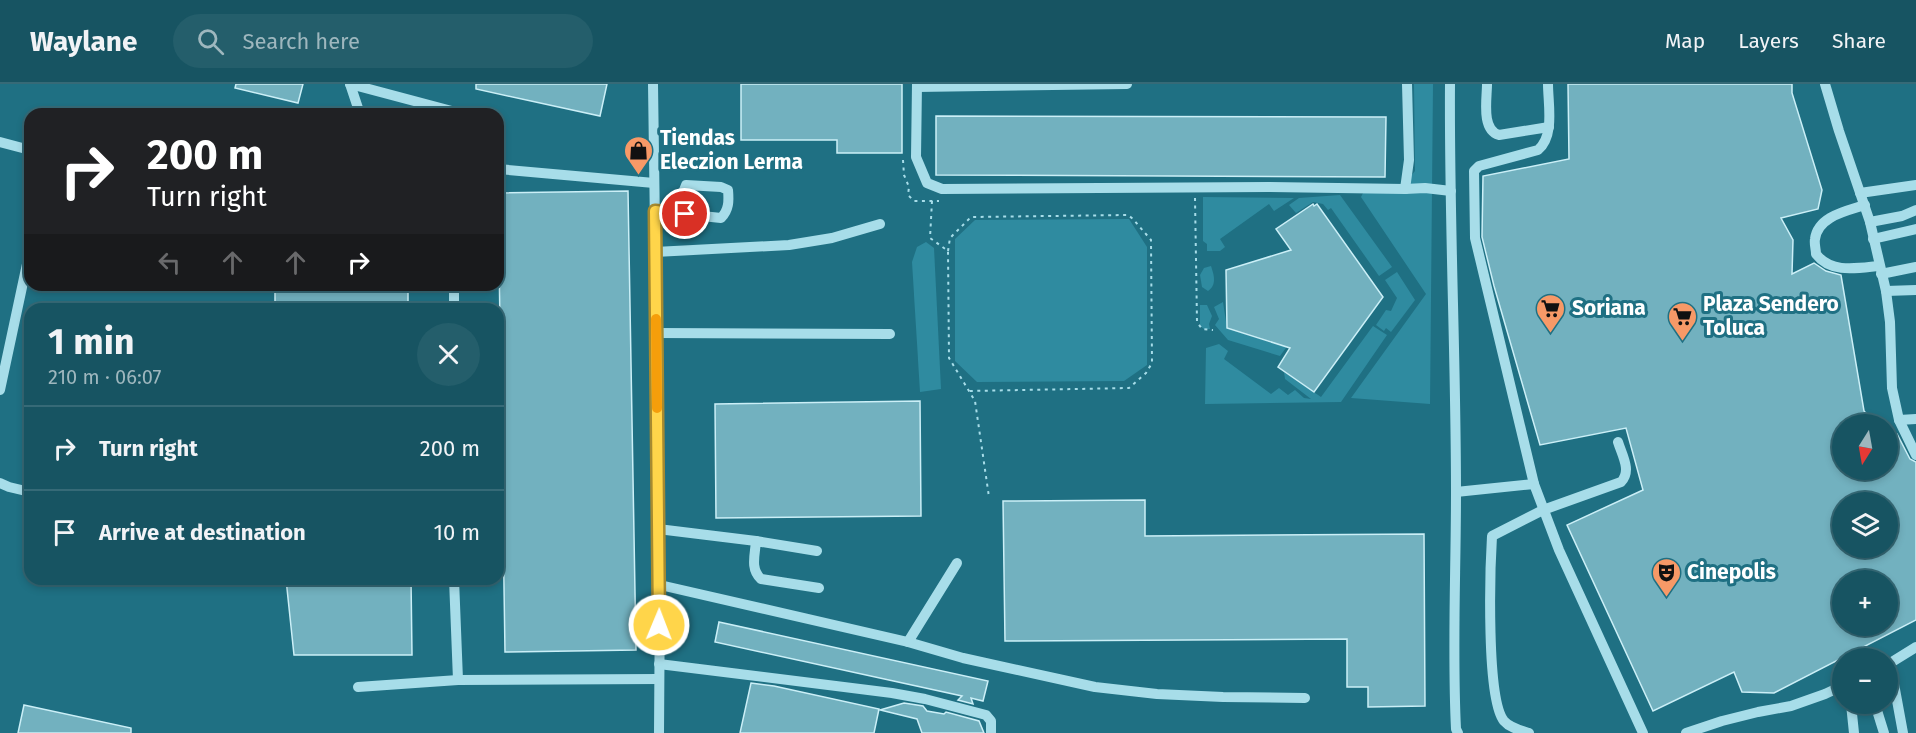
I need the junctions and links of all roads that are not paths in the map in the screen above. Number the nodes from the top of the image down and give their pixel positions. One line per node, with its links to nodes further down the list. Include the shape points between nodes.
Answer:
1 (350, 84): 10 (street); 11 (street)
2 (653, 84): 16 (street)
3 (1127, 84): 9 (street)
4 (1407, 84): 18 (street, via 1409,149)
5 (1450, 84): 19 (street)
6 (1487, 84): 12 (street, via 1488,122 1495,134)
7 (1548, 84): 12 (street)
8 (1826, 84): 20 (street)
9 (917, 86): 18 (street, via 916,157 927,183 942,189)
10 (358, 108)
11 (440, 108)
12 (1549, 127): 44 (street, via 1545,143 1538,150 1479,166 1474,174 1475,238)
13 (0, 142): 14 (street)
14 (24, 148)
15 (504, 170): 16 (street)
16 (654, 183): 23 (street)
17 (1916, 185): 20 (street)
18 (1405, 189): 19 (street)
19 (1451, 191): 46 (street)
20 (1860, 193): 21 (street)
21 (1865, 205): 26 (street); 32 (street, via 1825,222 1818,229 1816,254 1828,264 1845,269)
22 (1916, 210): 25 (street)
23 (655, 211): 24 (street); 30 (street)
24 (685, 214): 24 (street, via 721,218 727,212 728,190 686,185)
25 (1902, 216): 26 (street); 28 (street)
26 (1870, 222): 29 (street)
27 (880, 224): 30 (street, via 789,245)
28 (1911, 230): 29 (street)
29 (1873, 239): 32 (street)
30 (656, 252): 36 (street)
31 (1916, 267): 32 (street)
32 (1880, 270): 35 (street)
33 (24, 278): 38 (street)
34 (1916, 290): 35 (street)
35 (1886, 291): 40 (street, via 1892,388)
36 (656, 333): 37 (street); 48 (street)
37 (890, 334)
38 (0, 390)
39 (1916, 419): 40 (street)
40 (1899, 420): 42 (street)
41 (1618, 442): 47 (street, via 1627,471 1621,482)
42 (1916, 455)
43 (0, 483): 45 (street)
44 (1534, 484): 46 (street); 47 (street)
45 (24, 491)
46 (1456, 492): 69 (street, via 1454,689)
47 (1543, 510): 70 (street, via 1492,537 1491,639 1498,711 1510,726); 71 (street)
48 (658, 529): 49 (street); 53 (street)
49 (756, 541): 50 (street); 54 (street, via 754,568 758,577)
50 (817, 551)
51 (957, 563): 55 (street)
52 (454, 585): 60 (street)
53 (660, 585): 55 (street); 58 (street)
54 (819, 588)
55 (908, 642): 63 (street, via 1095,687 1168,695)
56 (1916, 647): 57 (street)
57 (1898, 658)
58 (659, 664): 59 (street); 68 (street, via 925,699 986,715 991,721)
59 (659, 679): 60 (street); 67 (street)
60 (458, 680): 61 (street)
61 (358, 687)
62 (1832, 690): 72 (street, via 1791,706)
63 (1305, 698)
64 (1898, 706): 75 (street)
65 (1852, 714): 73 (street)
66 (1878, 714): 74 (street)
67 (659, 733)
68 (991, 733)
69 (1458, 733)
70 (1529, 733)
71 (1643, 733)
72 (1686, 733)
73 (1854, 733)
74 (1884, 733)
75 (1903, 733)

